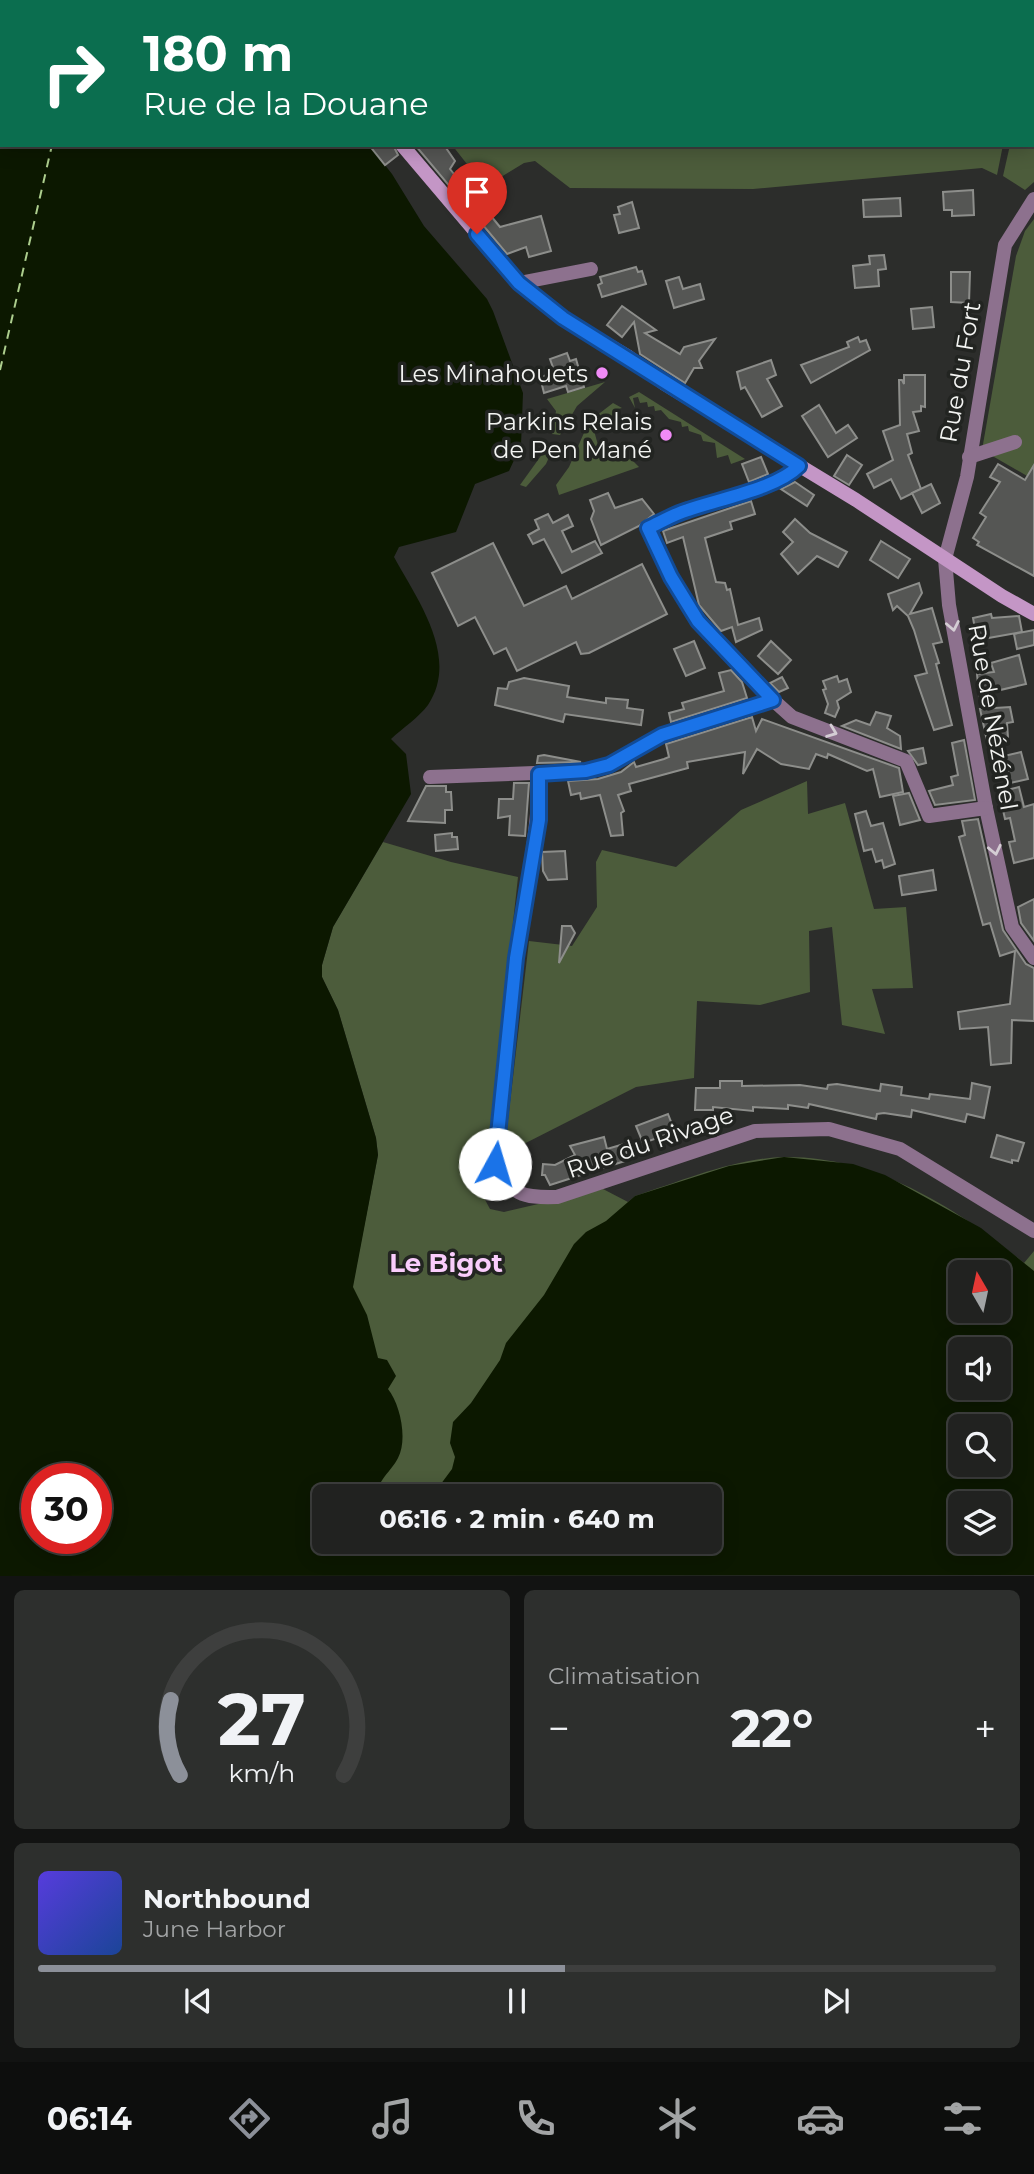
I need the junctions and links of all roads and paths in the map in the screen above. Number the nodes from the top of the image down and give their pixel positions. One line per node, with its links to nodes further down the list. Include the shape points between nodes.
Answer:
1 (404, 147): 4 (street)
2 (1034, 199): 6 (street, Rue du Fort, via 1005,245)
3 (592, 269): 4 (street)
4 (519, 283): 7 (street, via 563,318)
5 (1016, 442): 6 (street)
6 (969, 457): 8 (street, Rue du Fort)
7 (799, 466): 8 (street); 10 (street, via 792,474 648,528 698,621)
8 (945, 559): 9 (street); 13 (street, Rue de Nézénel, one-way to 13, via 949,605)
9 (1034, 614)
10 (773, 700): 11 (street, via 662,735 609,765); 13 (street, one-way to 13, via 792,717 906,761 929,816)
11 (539, 774): 12 (street); 15 (street, Rue du Rivage, via 539,820 517,945 495,1164 509,1187 528,1198 556,1197 755,1131 829,1129 900,1149)
12 (430, 777)
13 (986, 808): 14 (street, Rue de Nézénel, one-way to 14, via 1012,927)
14 (1034, 958)
15 (1034, 1231)

